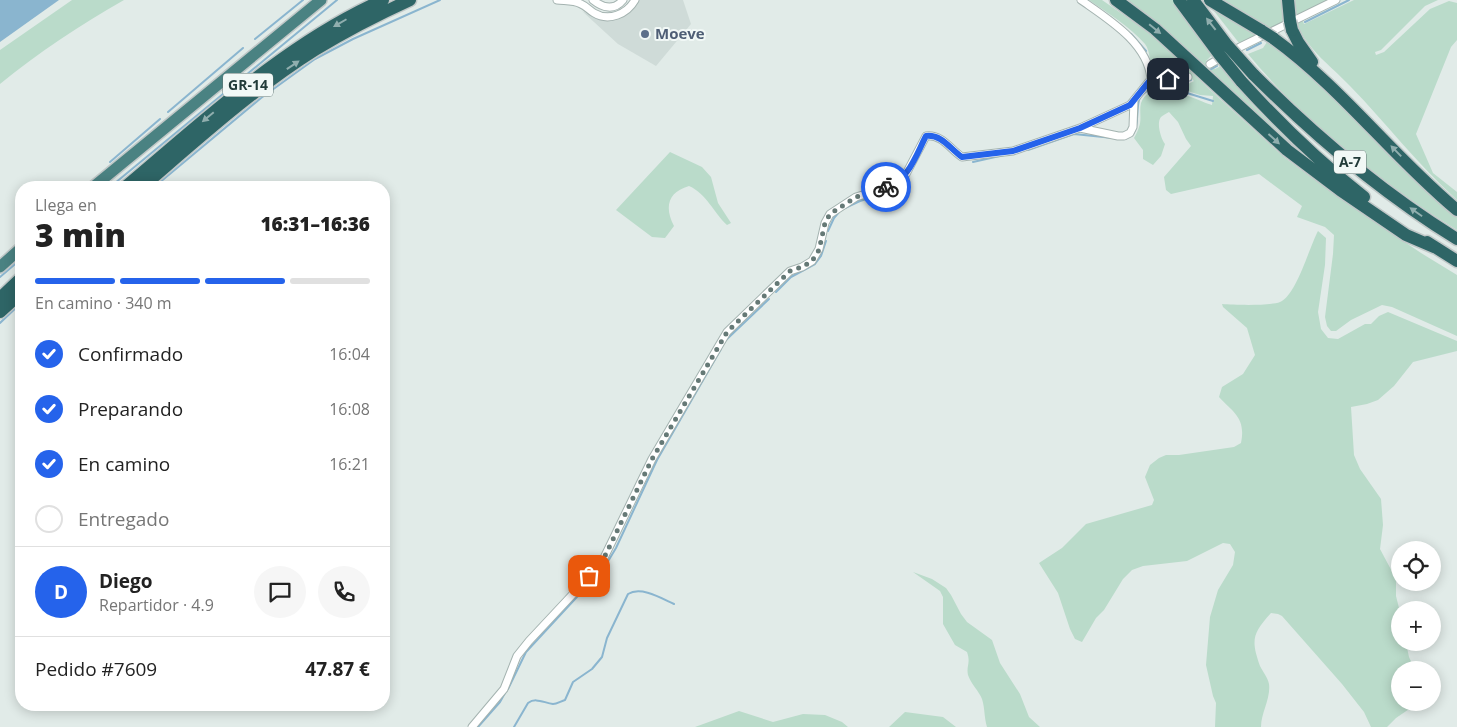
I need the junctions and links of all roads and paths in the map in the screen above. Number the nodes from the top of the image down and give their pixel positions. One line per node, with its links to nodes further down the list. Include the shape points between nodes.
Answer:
1 (321, 0): 21 (highway)
2 (383, 0): 22 (highway, GR-14, one-way to 22, via 314,38 273,66)
3 (410, 0): 23 (highway, GR-14, one-way to 3, via 283,72 342,34)
4 (557, 0): 6 (street, via 580,3 606,17 628,10)
5 (623, 0): 14 (street, via 608,8)
6 (635, 0)
7 (1081, 0): 17 (street, via 1137,46 1150,68)
8 (1116, 0): 26 (highway, one-way to 26, via 1186,56 1286,150 1406,235)
9 (1179, 0): 26 (highway, A-7, bridge, via 1240,81 1287,130 1344,181)
10 (1193, 0): 25 (highway, A-7, one-way to 10, bridge, via 1361,172 1284,106 1228,45)
11 (1210, 0): 18 (highway, via 1268,35)
12 (1288, 0): 18 (highway, via 1291,26 1306,55)
13 (1336, 0): 15 (street)
14 (596, 1)
15 (1210, 64)
16 (1188, 77): 17 (street)
17 (1151, 79): 19 (street)
18 (1342, 96): 24 (highway, one-way to 18)
19 (1134, 100): 20 (street, via 1130,105); 20 (street, via 1130,133 1118,136)
20 (1080, 128): 34 (street, via 1013,151 971,157 962,157 945,142 926,136 906,174 892,186 856,197 830,214 819,250 812,261 790,271 727,332 652,459 601,564 517,656 504,689)
21 (101, 181)
22 (132, 181)
23 (149, 181)
24 (1457, 210)
25 (1457, 239)
26 (1434, 247): 28 (highway, A-7)
27 (15, 253): 29 (highway)
28 (1457, 261)
29 (0, 266)
30 (15, 284): 31 (highway)
31 (0, 298)
32 (15, 298): 33 (highway)
33 (0, 312)
34 (472, 727)

